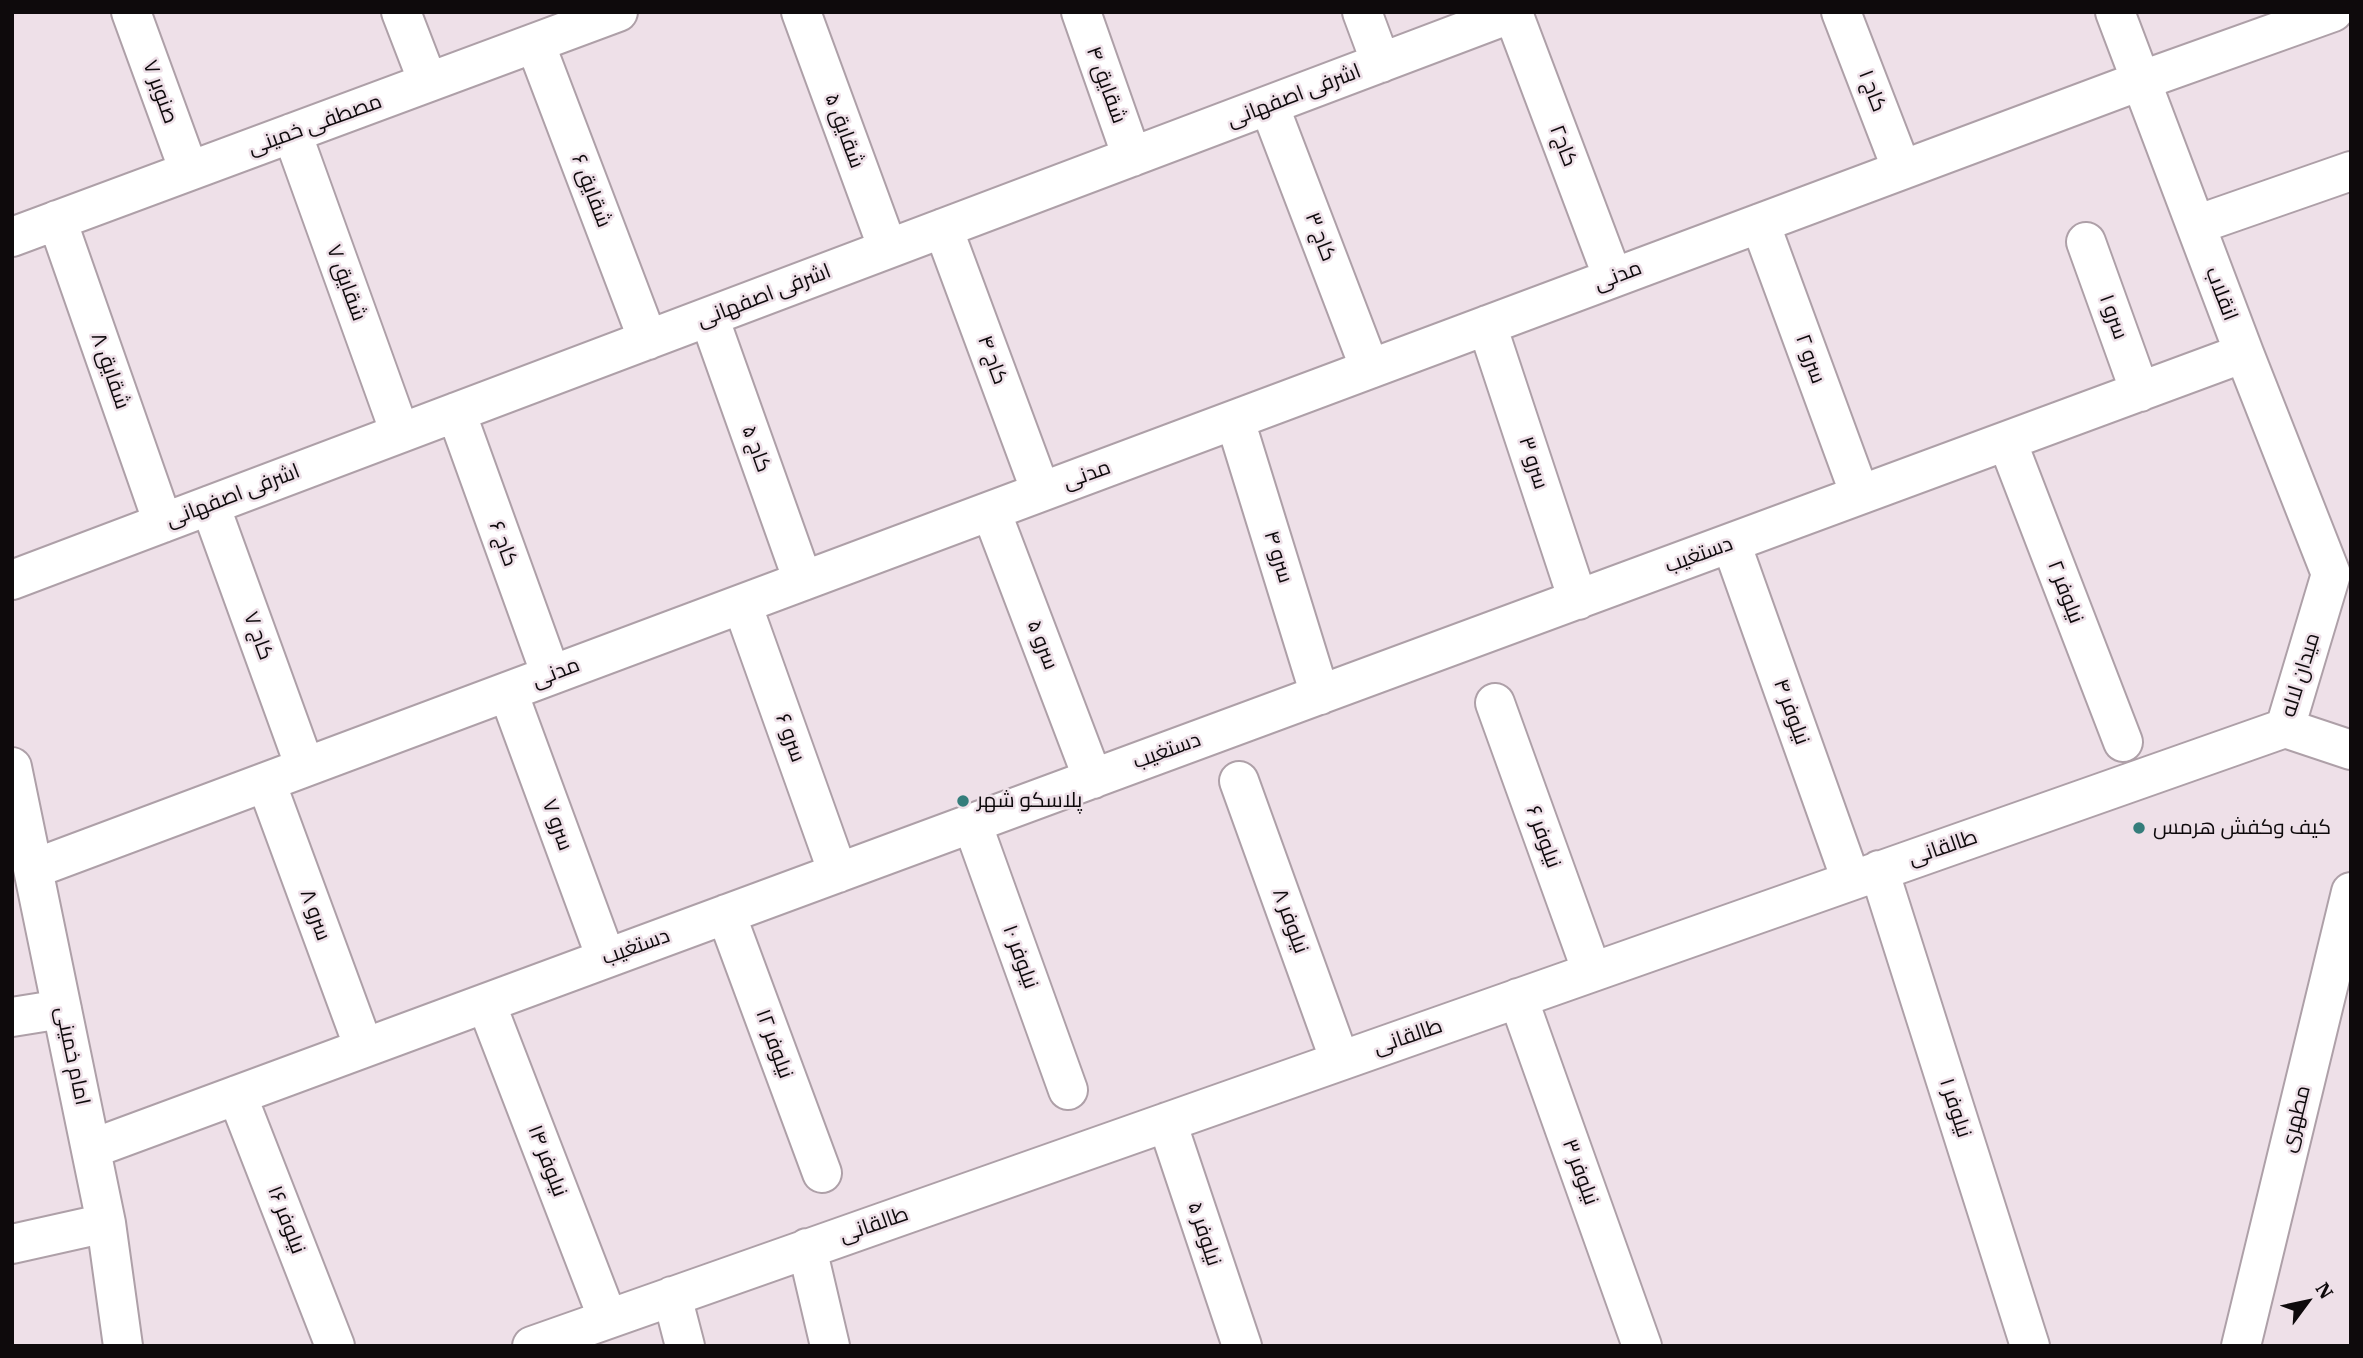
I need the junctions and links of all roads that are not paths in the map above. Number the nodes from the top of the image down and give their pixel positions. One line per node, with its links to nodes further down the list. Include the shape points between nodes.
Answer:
1 (131, 12): 19 (street, صنوبر ۷)
2 (401, 12): 14 (street)
3 (618, 12): 11 (street, مصطفی خمینی)
4 (801, 12): 27 (street, شقایق ۵)
5 (1081, 12): 17 (street, شقایق ۴)
6 (1362, 12): 12 (street)
7 (1841, 12): 18 (street, کاج ۱)
8 (2115, 12): 13 (street, انقلاب)
9 (2333, 12): 13 (street, مدنی)
10 (1514, 13): 12 (street, اشرفی اصفهانی); 28 (street, کاج۲)
11 (535, 43): 14 (street, مصطفی خمینی); 31 (street, شقایق ۶)
12 (1381, 63): 15 (street, اشرفی اصفهانی)
13 (2140, 81): 18 (street, مدنی); 23 (street, انقلاب)
14 (428, 82): 16 (street, مصطفی خمینی)
15 (1269, 105): 17 (street, اشرفی اصفهانی); 33 (street, کاج ۳)
16 (292, 133): 19 (street, مصطفی خمینی); 37 (street, شقایق ۷)
17 (1132, 157): 24 (street, اشرفی اصفهانی)
18 (1902, 170): 22 (street, مدنی)
19 (189, 171): 21 (street, مصطفی خمینی)
20 (2351, 171): 23 (street)
21 (57, 220): 25 (street, مصطفی خمینی); 43 (street, شقایق ۸)
22 (1760, 223): 28 (street, مدنی); 40 (street, سرو ۲)
23 (2196, 225): 32 (street, انقلاب)
24 (943, 228): 27 (street, اشرفی اصفهانی); 39 (street, کاج ۴)
25 (12, 237)
26 (2086, 242): 34 (street, سرو ۱)
27 (888, 249): 29 (street, اشرفی اصفهانی)
28 (1613, 278): 30 (street, مدنی)
29 (709, 317): 31 (street, اشرفی اصفهانی); 47 (street, کاج ۵)
30 (1487, 326): 33 (street, مدنی); 48 (street, سرو ۳)
31 (648, 340): 35 (street, اشرفی اصفهانی)
32 (2244, 354): 34 (street, دستغیب); 45 (street, انقلاب)
33 (1370, 369): 36 (street, مدنی)
34 (2140, 392): 38 (street, دستغیب)
35 (456, 412): 37 (street, اشرفی اصفهانی); 50 (street, کاج ۶)
36 (1235, 419): 39 (street, مدنی); 52 (street, سرو ۴)
37 (400, 433): 41 (street, اشرفی اصفهانی)
38 (2007, 441): 40 (street, دستغیب); 55 (street, نیلوفر ۲)
39 (1041, 492): 42 (street, مدنی)
40 (1860, 495): 44 (street, دستغیب)
41 (210, 505): 43 (street, اشرفی اصفهانی); 58 (street, کاج ۷)
42 (991, 511): 47 (street, مدنی); 59 (street, سرو ۵)
43 (163, 523): 46 (street, اشرفی اصفهانی)
44 (1731, 543): 48 (street, دستغیب); 65 (street, نیلوفر ۴)
45 (2341, 575): 54 (street, میدان لاله)
46 (12, 580)
47 (803, 581): 49 (street, مدنی)
48 (1578, 600): 52 (street, دستغیب)
49 (742, 604): 50 (street, مدنی); 64 (street, سرو ۶)
50 (551, 675): 51 (street, مدنی)
51 (508, 692): 58 (street, مدنی); 69 (street, سرو ۷)
52 (1320, 695): 59 (street, دستغیب)
53 (1495, 703): 70 (street, نیلوفر ۶)
54 (2284, 727): 56 (street, میدان لاله); 65 (street, طالقانی)
55 (2123, 742)
56 (2351, 750)
57 (12, 767): 63 (street, امام خمینی)
58 (305, 767): 61 (street, مدنی)
59 (1093, 779): 62 (street, دستغیب)
60 (1239, 781): 76 (street, نیلوفر ۸)
61 (266, 782): 63 (street, مدنی); 75 (street, سرو ۸)
62 (972, 823): 64 (street, دستغیب); 77 (street, نیلوفر ۱۰)
63 (33, 869): 68 (street, امام خمینی)
64 (838, 873): 67 (street, دستغیب)
65 (1865, 875): 70 (street, طالقانی); 94 (street, نیلوفر ۱)
66 (2351, 892): 95 (street, مطهری)
67 (726, 914): 69 (street, دستغیب); 81 (street, نیلوفر ۱۲)
68 (29, 930): 73 (street, امام خمینی)
69 (606, 958): 72 (street, دستغیب)
70 (1592, 972): 71 (street, طالقانی)
71 (1518, 998): 76 (street, طالقانی); 93 (street, نیلوفر ۳)
72 (486, 1003): 75 (street, دستغیب); 86 (street, نیلوفر ۱۴)
73 (62, 1009): 74 (street); 80 (street, امام خمینی)
74 (12, 1017)
75 (364, 1048): 78 (street, دستغیب)
76 (1340, 1061): 79 (street, طالقانی)
77 (1068, 1090)
78 (237, 1095): 80 (street, دستغیب); 88 (street, نیلوفر ۱۶)
79 (1167, 1122): 84 (street, طالقانی); 92 (street, نیلوفر ۵)
80 (91, 1149): 82 (street, امام خمینی)
81 (822, 1173)
82 (106, 1223): 83 (street); 87 (street, امام خمینی)
83 (12, 1244)
84 (807, 1248): 85 (street, طالقانی); 91 (street)
85 (672, 1296): 86 (street, طالقانی); 90 (street)
86 (608, 1319): 89 (street, طالقانی)
87 (123, 1346)
88 (335, 1346)
89 (532, 1346)
90 (685, 1346)
91 (830, 1346)
92 (1242, 1346)
93 (1642, 1346)
94 (2030, 1346)
95 (2241, 1346)

